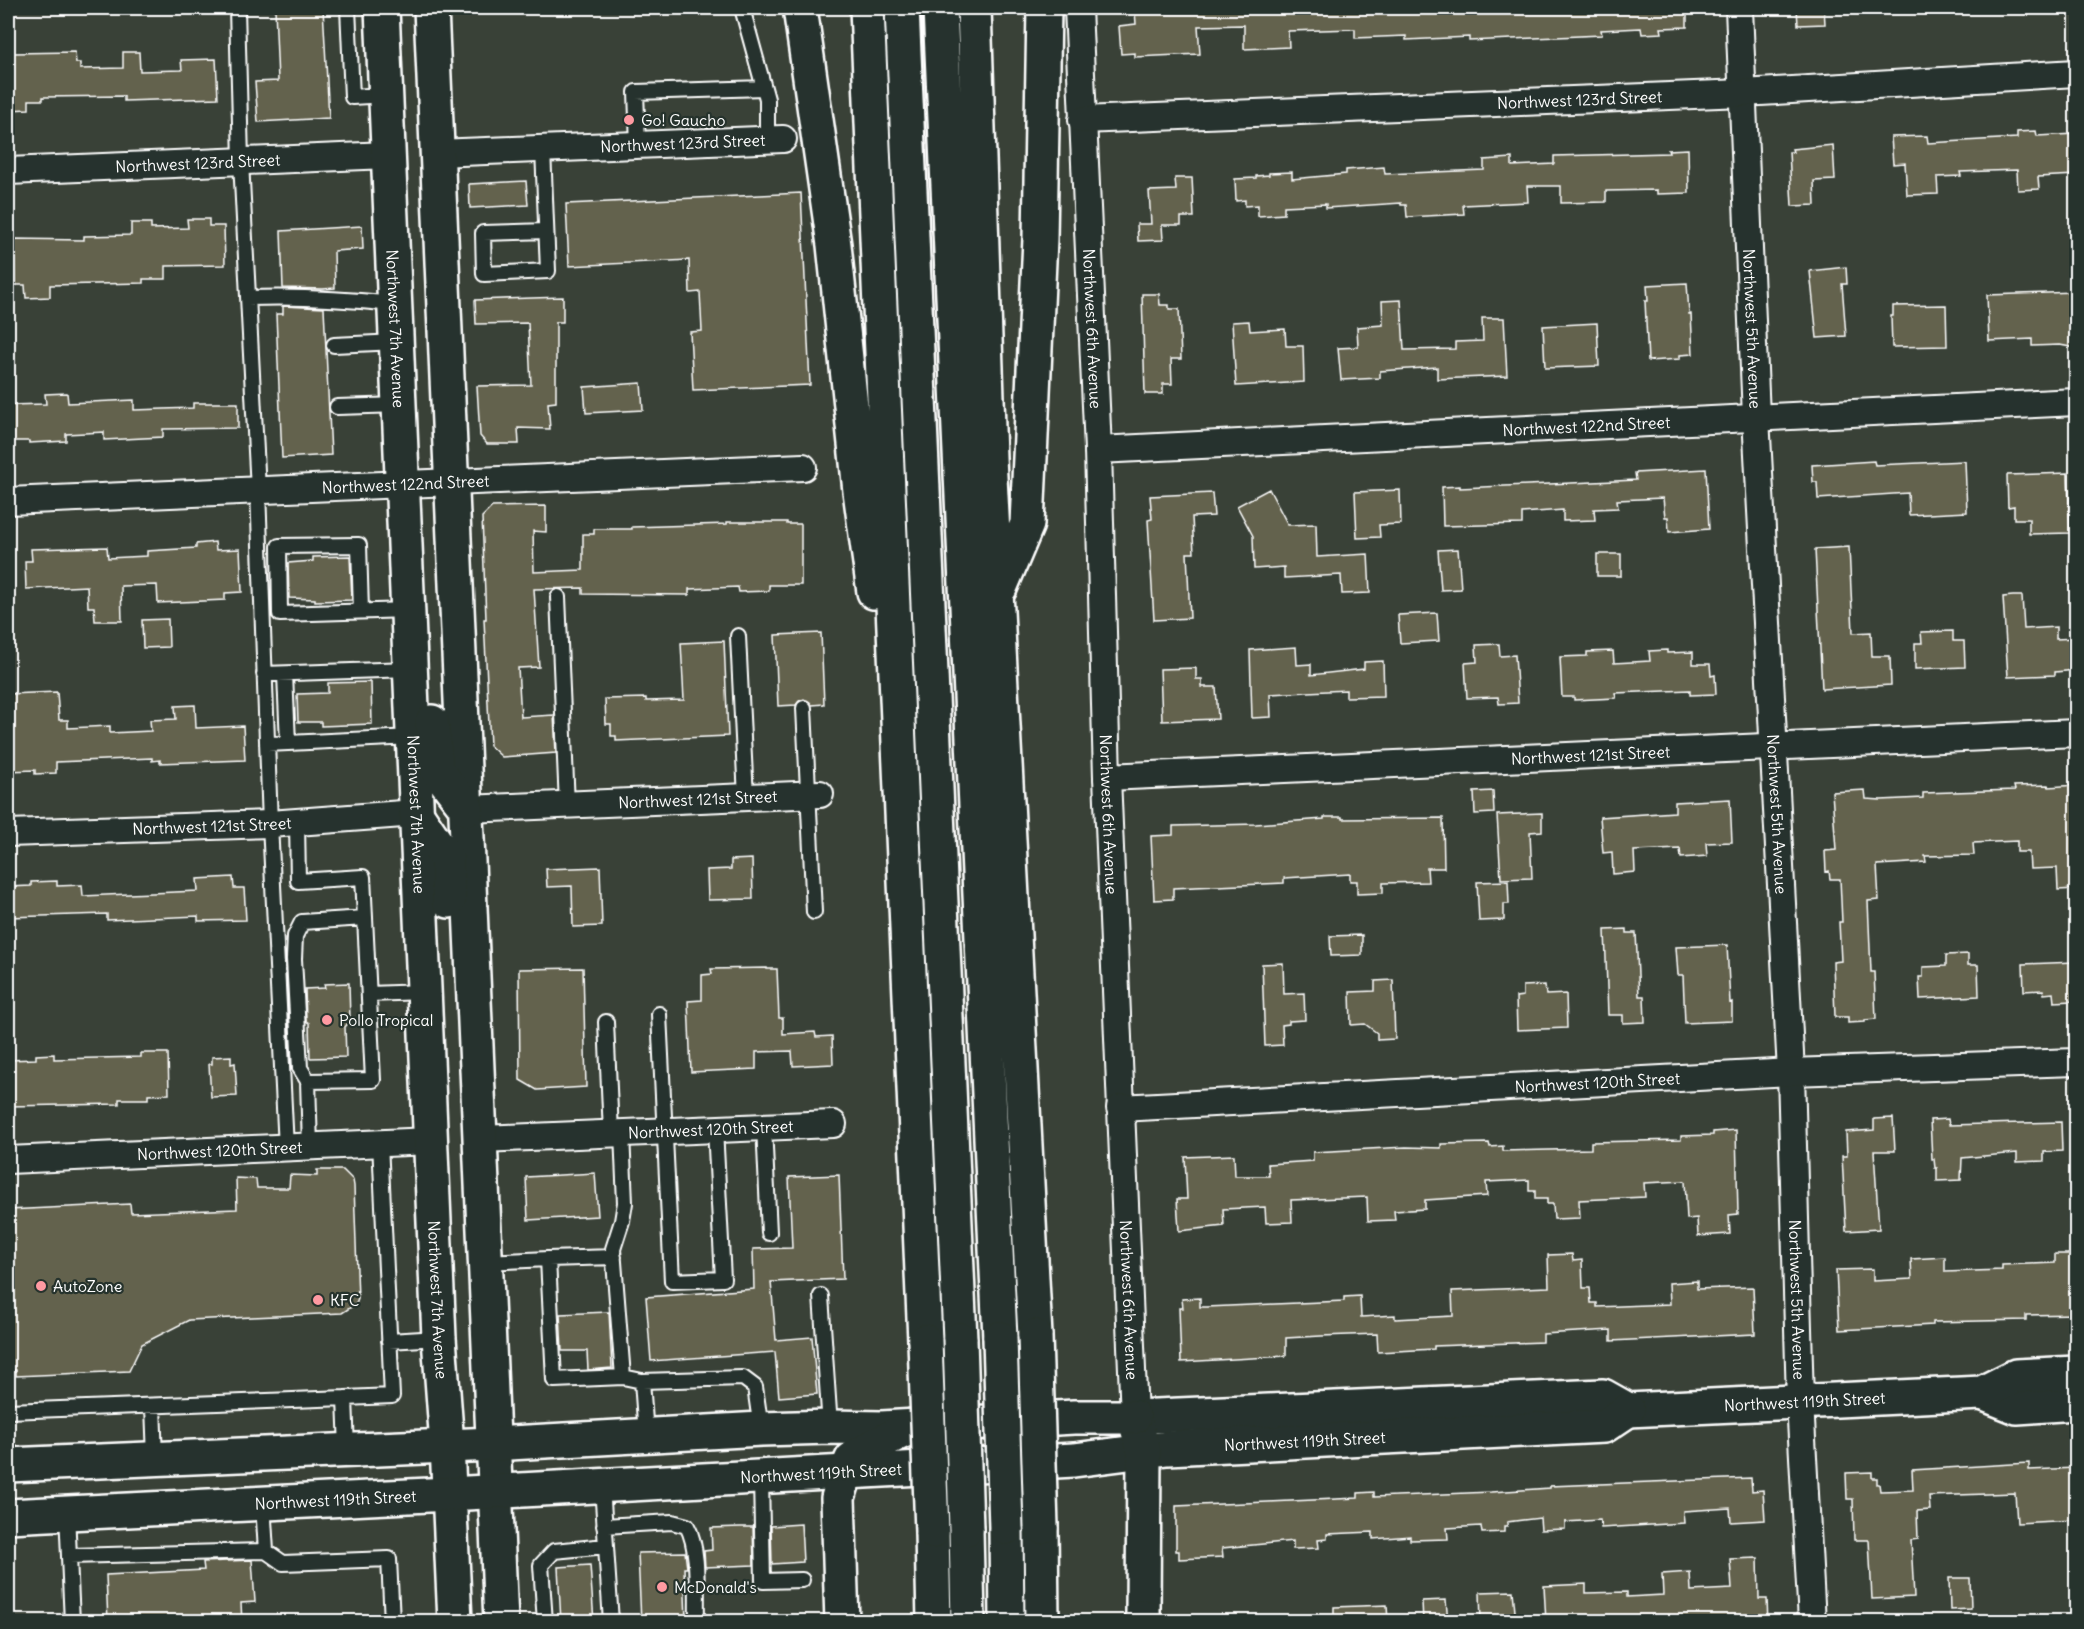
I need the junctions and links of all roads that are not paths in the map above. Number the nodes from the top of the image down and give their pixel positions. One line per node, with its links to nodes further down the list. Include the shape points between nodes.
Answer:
1 (237, 8): 24 (lane)
2 (348, 8): 17 (lane, via 352,97)
3 (382, 8): 17 (main road, Northwest 7th Avenue)
4 (431, 8): 22 (main road)
5 (742, 8): 15 (lane)
6 (800, 8): 55 (main road, via 834,245 860,491)
7 (867, 8): 55 (main road)
8 (902, 8): 137 (main road, bridge, via 960,1339)
9 (940, 8): 138 (main road, bridge, via 1000,1338)
10 (974, 8): 41 (main road)
11 (1044, 8): 41 (main road, via 1040,239 1027,524)
12 (1078, 8): 18 (street, Northwest 6th Avenue)
13 (1739, 8): 16 (street, Northwest 5th Avenue)
14 (2076, 73): 16 (street, Northwest 123rd Street)
15 (764, 88): 19 (lane); 20 (lane, via 636,92)
16 (1743, 93): 18 (street, Northwest 123rd Street); 34 (street, Northwest 5th Avenue)
17 (386, 95): 23 (main road, Northwest 7th Avenue)
18 (1082, 120): 35 (street, Northwest 6th Avenue)
19 (775, 140): 20 (street, Northwest 123rd Street)
20 (638, 145): 21 (street, Northwest 123rd Street)
21 (543, 149): 22 (street, Northwest 123rd Street); 26 (lane)
22 (437, 153): 23 (main road); 37 (main road)
23 (388, 155): 24 (street, Northwest 123rd Street); 28 (main road, Northwest 7th Avenue)
24 (241, 162): 25 (street, Northwest 123rd Street); 27 (lane)
25 (8, 171)
26 (546, 231): 26 (lane, via 548,271 484,274 483,233)
27 (248, 298): 28 (lane, via 293,296); 39 (lane)
28 (395, 304): 29 (main road, Northwest 7th Avenue)
29 (397, 342): 30 (lane); 32 (main road, Northwest 7th Avenue)
30 (334, 345)
31 (2076, 402): 34 (street, Northwest 122nd Street)
32 (400, 405): 33 (lane); 38 (main road, Northwest 7th Avenue)
33 (337, 406)
34 (1756, 417): 35 (street, Northwest 122nd Street); 54 (street, Northwest 5th Avenue)
35 (1098, 450): 56 (street, Northwest 6th Avenue)
36 (803, 467): 37 (street, Northwest 122nd Street)
37 (452, 481): 38 (street, Northwest 122nd Street); 60 (main road)
38 (403, 484): 39 (street, Northwest 122nd Street); 43 (main road, Northwest 7th Avenue)
39 (258, 490): 40 (street, Northwest 122nd Street); 47 (lane)
40 (8, 501)
41 (997, 595): 139 (main road, bridge, via 1035,1336)
42 (558, 597): 59 (lane)
43 (408, 610): 44 (lane); 46 (main road, Northwest 7th Avenue)
44 (362, 611): 44 (lane, via 280,614 279,546 359,545)
45 (738, 636): 58 (lane)
46 (410, 669): 48 (lane); 51 (main road, Northwest 7th Avenue); 60 (main road, via 434,725 437,770)
47 (264, 674): 48 (lane); 53 (lane)
48 (285, 674): 52 (lane)
49 (804, 708): 57 (lane)
50 (2076, 732): 54 (street, Northwest 121st Street)
51 (413, 737): 52 (lane); 61 (main road, Northwest 7th Avenue)
52 (288, 742): 53 (lane)
53 (267, 744): 63 (lane)
54 (1773, 748): 56 (street, Northwest 121st Street); 73 (street, Northwest 5th Avenue)
55 (901, 773): 136 (main road, bridge)
56 (1107, 777): 75 (street, Northwest 6th Avenue)
57 (815, 794): 58 (street, Northwest 121st Street); 65 (lane)
58 (746, 798): 59 (street, Northwest 121st Street)
59 (567, 805): 60 (street, Northwest 121st Street)
60 (467, 808): 70 (main road)
61 (416, 813): 62 (street, Northwest 121st Street); 67 (main road, Northwest 7th Avenue); 70 (main road, via 447,859 453,968)
62 (297, 822): 63 (street, Northwest 121st Street); 66 (lane, via 298,881 363,877)
63 (270, 824): 64 (street, Northwest 121st Street); 84 (lane)
64 (8, 833)
65 (814, 912)
66 (365, 918): 68 (lane); 74 (lane, via 302,922 295,936 299,1060)
67 (423, 992): 68 (lane); 82 (main road, Northwest 7th Avenue)
68 (369, 994): 74 (lane, via 373,1080)
69 (659, 1014): 79 (lane)
70 (476, 1020): 81 (main road)
71 (606, 1022): 80 (lane)
72 (2076, 1062): 73 (street, Northwest 120th Street)
73 (1791, 1072): 75 (street, Northwest 120th Street); 98 (street, Northwest 5th Avenue)
74 (308, 1081): 84 (lane)
75 (1120, 1108): 103 (street, Northwest 6th Avenue)
76 (833, 1124): 77 (street, Northwest 120th Street)
77 (764, 1126): 78 (street, Northwest 120th Street); 86 (lane)
78 (715, 1129): 79 (street, Northwest 120th Street); 79 (lane, via 723,1279 672,1281)
79 (665, 1131): 80 (street, Northwest 120th Street)
80 (617, 1133): 81 (street, Northwest 120th Street); 87 (lane, via 625,1203)
81 (481, 1139): 89 (main road)
82 (430, 1141): 83 (street, Northwest 120th Street); 91 (main road, Northwest 7th Avenue)
83 (380, 1143): 84 (street, Northwest 120th Street); 92 (lane)
84 (298, 1147): 85 (street, Northwest 120th Street)
85 (8, 1160)
86 (769, 1233)
87 (614, 1257): 88 (lane); 94 (lane)
88 (548, 1259): 89 (lane); 94 (lane, via 554,1380)
89 (486, 1262): 108 (main road)
90 (821, 1296): 105 (lane)
91 (439, 1338): 92 (lane); 109 (main road, Northwest 7th Avenue)
92 (389, 1341): 97 (lane, via 392,1396)
93 (2076, 1373): 96 (main road, Northwest 119th Street, via 2016,1376)
94 (623, 1377): 95 (lane)
95 (642, 1381): 106 (lane, via 743,1378 755,1388); 107 (lane)
96 (1982, 1393): 98 (main road, Northwest 119th Street); 99 (main road, Northwest 119th Street, via 2017,1407)
97 (345, 1398): 100 (lane); 110 (lane)
98 (1800, 1402): 101 (main road, Northwest 119th Street); 140 (street, Northwest 5th Avenue)
99 (2076, 1404)
100 (153, 1406): 102 (lane); 112 (lane)
101 (1628, 1410): 103 (main road, Northwest 119th Street, via 1603,1396); 111 (main road, Northwest 119th Street, via 1604,1426)
102 (8, 1411)
103 (1134, 1417): 104 (main road, Northwest 119th Street); 111 (main road, Northwest 6th Avenue)
104 (913, 1426): 105 (main road, Northwest 119th Street); 114 (main road, via 852,1459)
105 (830, 1427): 106 (main road, Northwest 119th Street)
106 (760, 1430): 107 (main road, Northwest 119th Street)
107 (646, 1435): 108 (main road, Northwest 119th Street)
108 (493, 1444): 109 (main road, Northwest 119th Street); 117 (main road)
109 (447, 1445): 110 (main road, Northwest 119th Street); 118 (main road, Northwest 7th Avenue)
110 (347, 1449): 112 (main road, Northwest 119th Street)
111 (1144, 1452): 114 (main road, Northwest 119th Street, via 1074,1460); 127 (main road, Northwest 6th Avenue)
112 (154, 1458): 113 (main road, Northwest 119th Street)
113 (8, 1464)
114 (846, 1472): 115 (main road, Northwest 119th Street); 135 (main road, via 838,1498)
115 (760, 1477): 116 (main road, Northwest 119th Street); 126 (lane, via 763,1581)
116 (602, 1486): 117 (main road, Northwest 119th Street); 122 (lane)
117 (495, 1492): 118 (main road, Northwest 119th Street); 131 (main road)
118 (449, 1494): 119 (main road, Northwest 119th Street); 130 (main road, Northwest 7th Avenue)
119 (263, 1504): 120 (main road, Northwest 119th Street); 124 (lane)
120 (67, 1513): 121 (main road, Northwest 119th Street); 125 (lane)
121 (8, 1516)
122 (604, 1526): 123 (lane); 134 (lane, via 672,1522 687,1526 695,1563)
123 (606, 1546): 132 (lane, via 554,1551 541,1565); 133 (lane)
124 (266, 1551): 125 (lane); 129 (lane, via 283,1563 389,1559)
125 (69, 1556): 128 (lane)
126 (802, 1580)
127 (1144, 1620)
128 (72, 1622)
129 (392, 1622)
130 (455, 1622)
131 (501, 1622)
132 (545, 1622)
133 (611, 1622)
134 (697, 1622)
135 (842, 1622)
136 (934, 1622)
137 (968, 1622)
138 (1007, 1622)
139 (1041, 1622)
140 (1812, 1622)

